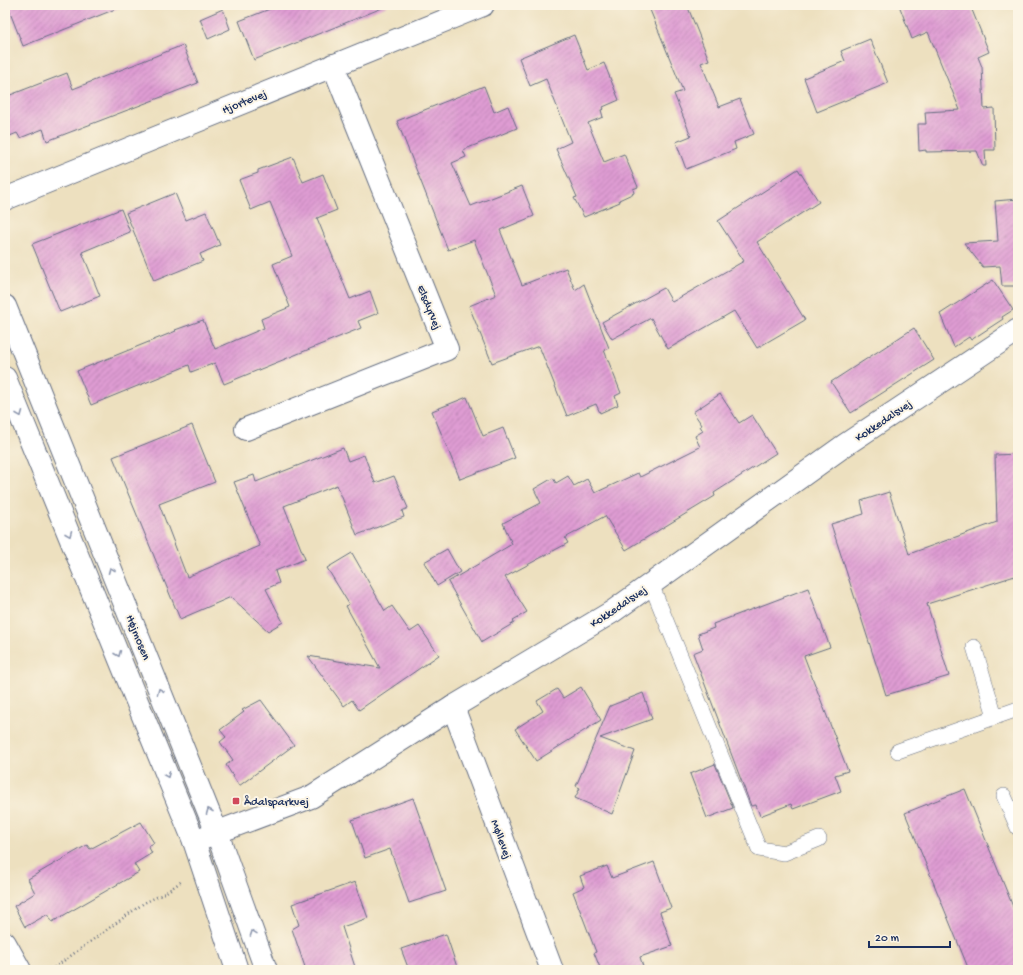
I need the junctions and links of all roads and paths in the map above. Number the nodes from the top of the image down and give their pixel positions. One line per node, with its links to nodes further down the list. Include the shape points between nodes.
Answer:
1 (483, 5): 2 (street, Hjortevej)
2 (333, 65): 3 (street, Hjortevej); 7 (street, Elsdyrvej, via 447,349)
3 (5, 199)
4 (5, 306): 16 (street, Højmosen, one-way to 4)
5 (1018, 330): 8 (street, Kokkedalsvej, via 845,445)
6 (5, 378): 18 (street, one-way to 18)
7 (246, 429)
8 (651, 584): 10 (street, Kokkedalsvej, via 612,612); 17 (lane, via 758,849 784,853)
9 (974, 647): 12 (lane)
10 (454, 707): 16 (street, Kokkedalsvej, via 311,797); 25 (street, Møllevej)
11 (1018, 709): 12 (lane)
12 (995, 716): 13 (lane)
13 (898, 751)
14 (1004, 796): 15 (lane)
15 (1018, 828)
16 (218, 833): 18 (street, Kokkedalsvej); 24 (street, Højmosen, one-way to 16)
17 (819, 839)
18 (194, 841): 19 (street)
19 (203, 867): 22 (path, via 144,903); 23 (street)
20 (5, 943): 21 (street)
21 (20, 970)
22 (51, 970)
23 (237, 970)
24 (266, 970)
25 (552, 970)

